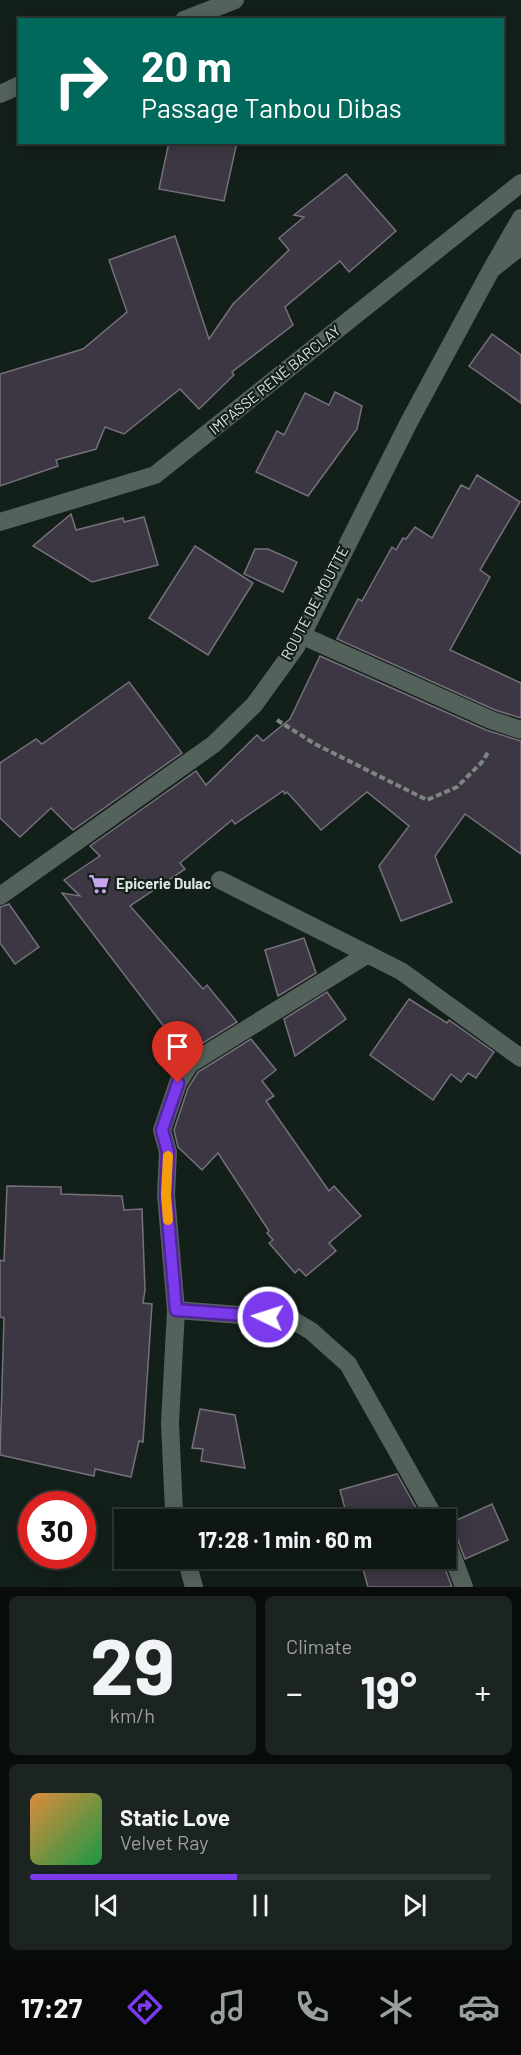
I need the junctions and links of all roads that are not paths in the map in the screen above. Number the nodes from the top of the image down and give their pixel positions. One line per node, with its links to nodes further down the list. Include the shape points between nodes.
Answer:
1 (235, 0): 2 (street)
2 (202, 6): 3 (street)
3 (187, 18)
4 (18, 86): 5 (street)
5 (0, 94)
6 (521, 183): 10 (street, IMPASSE RENÉ BARCLAY, via 155,475)
7 (521, 218): 9 (street, ROUTE DE MOUTTE)
8 (521, 246): 9 (street)
9 (490, 270): 11 (street, ROUTE DE MOUTTE)
10 (0, 522)
11 (301, 635): 12 (street); 14 (street, ROUTE DE MOUTTE, via 254,705 214,744)
12 (514, 728)
13 (220, 880): 15 (street)
14 (0, 896)
15 (368, 954): 16 (street, via 401,971); 17 (street, via 190,1064 178,1083 162,1130 168,1152 166,1195)
16 (521, 1058)
17 (176, 1310): 18 (street, via 170,1423); 19 (street, via 291,1319 310,1331 348,1364)
18 (175, 1509)
19 (430, 1509)
20 (456, 1566): 23 (street)
21 (189, 1569): 22 (street)
22 (194, 1587)
23 (464, 1587)

